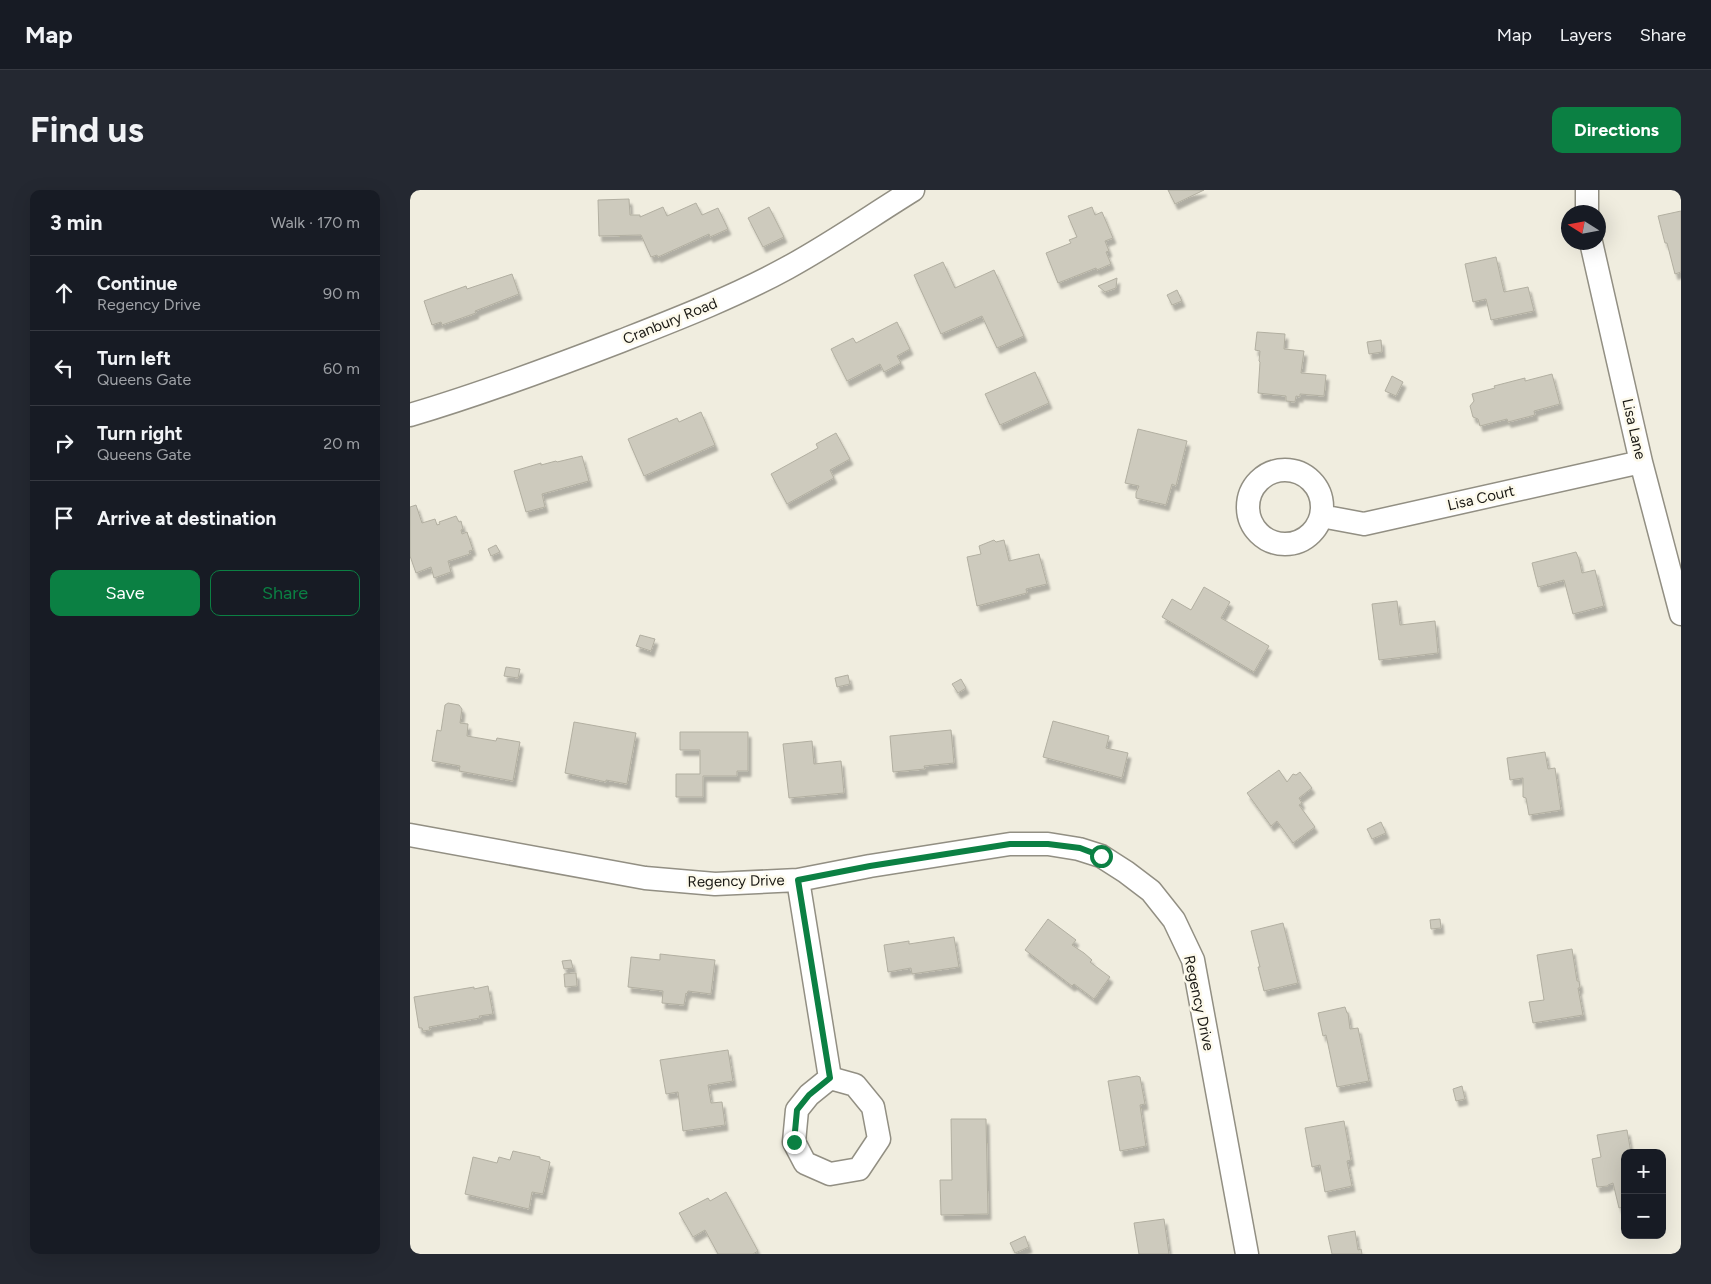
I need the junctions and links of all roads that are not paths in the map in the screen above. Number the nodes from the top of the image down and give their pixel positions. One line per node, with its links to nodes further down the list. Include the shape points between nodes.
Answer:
1 (913, 190): 5 (street, Cranbury Road, via 796,263 737,293 490,390)
2 (1586, 190): 3 (street)
3 (1587, 205)
4 (1593, 250): 6 (street, Lisa Lane)
5 (410, 415)
6 (1641, 462): 7 (street, Lisa Court, via 1364,524); 8 (street, Lisa Lane)
7 (1321, 516)
8 (1681, 614)
9 (410, 835): 10 (street, Regency Drive, via 645,878 730,884)
10 (798, 880): 11 (street); 12 (street, Regency Drive, via 1010,844 1048,844 1080,848 1101,856 1151,892 1174,920 1192,960)
11 (830, 1078)
12 (1247, 1254)

